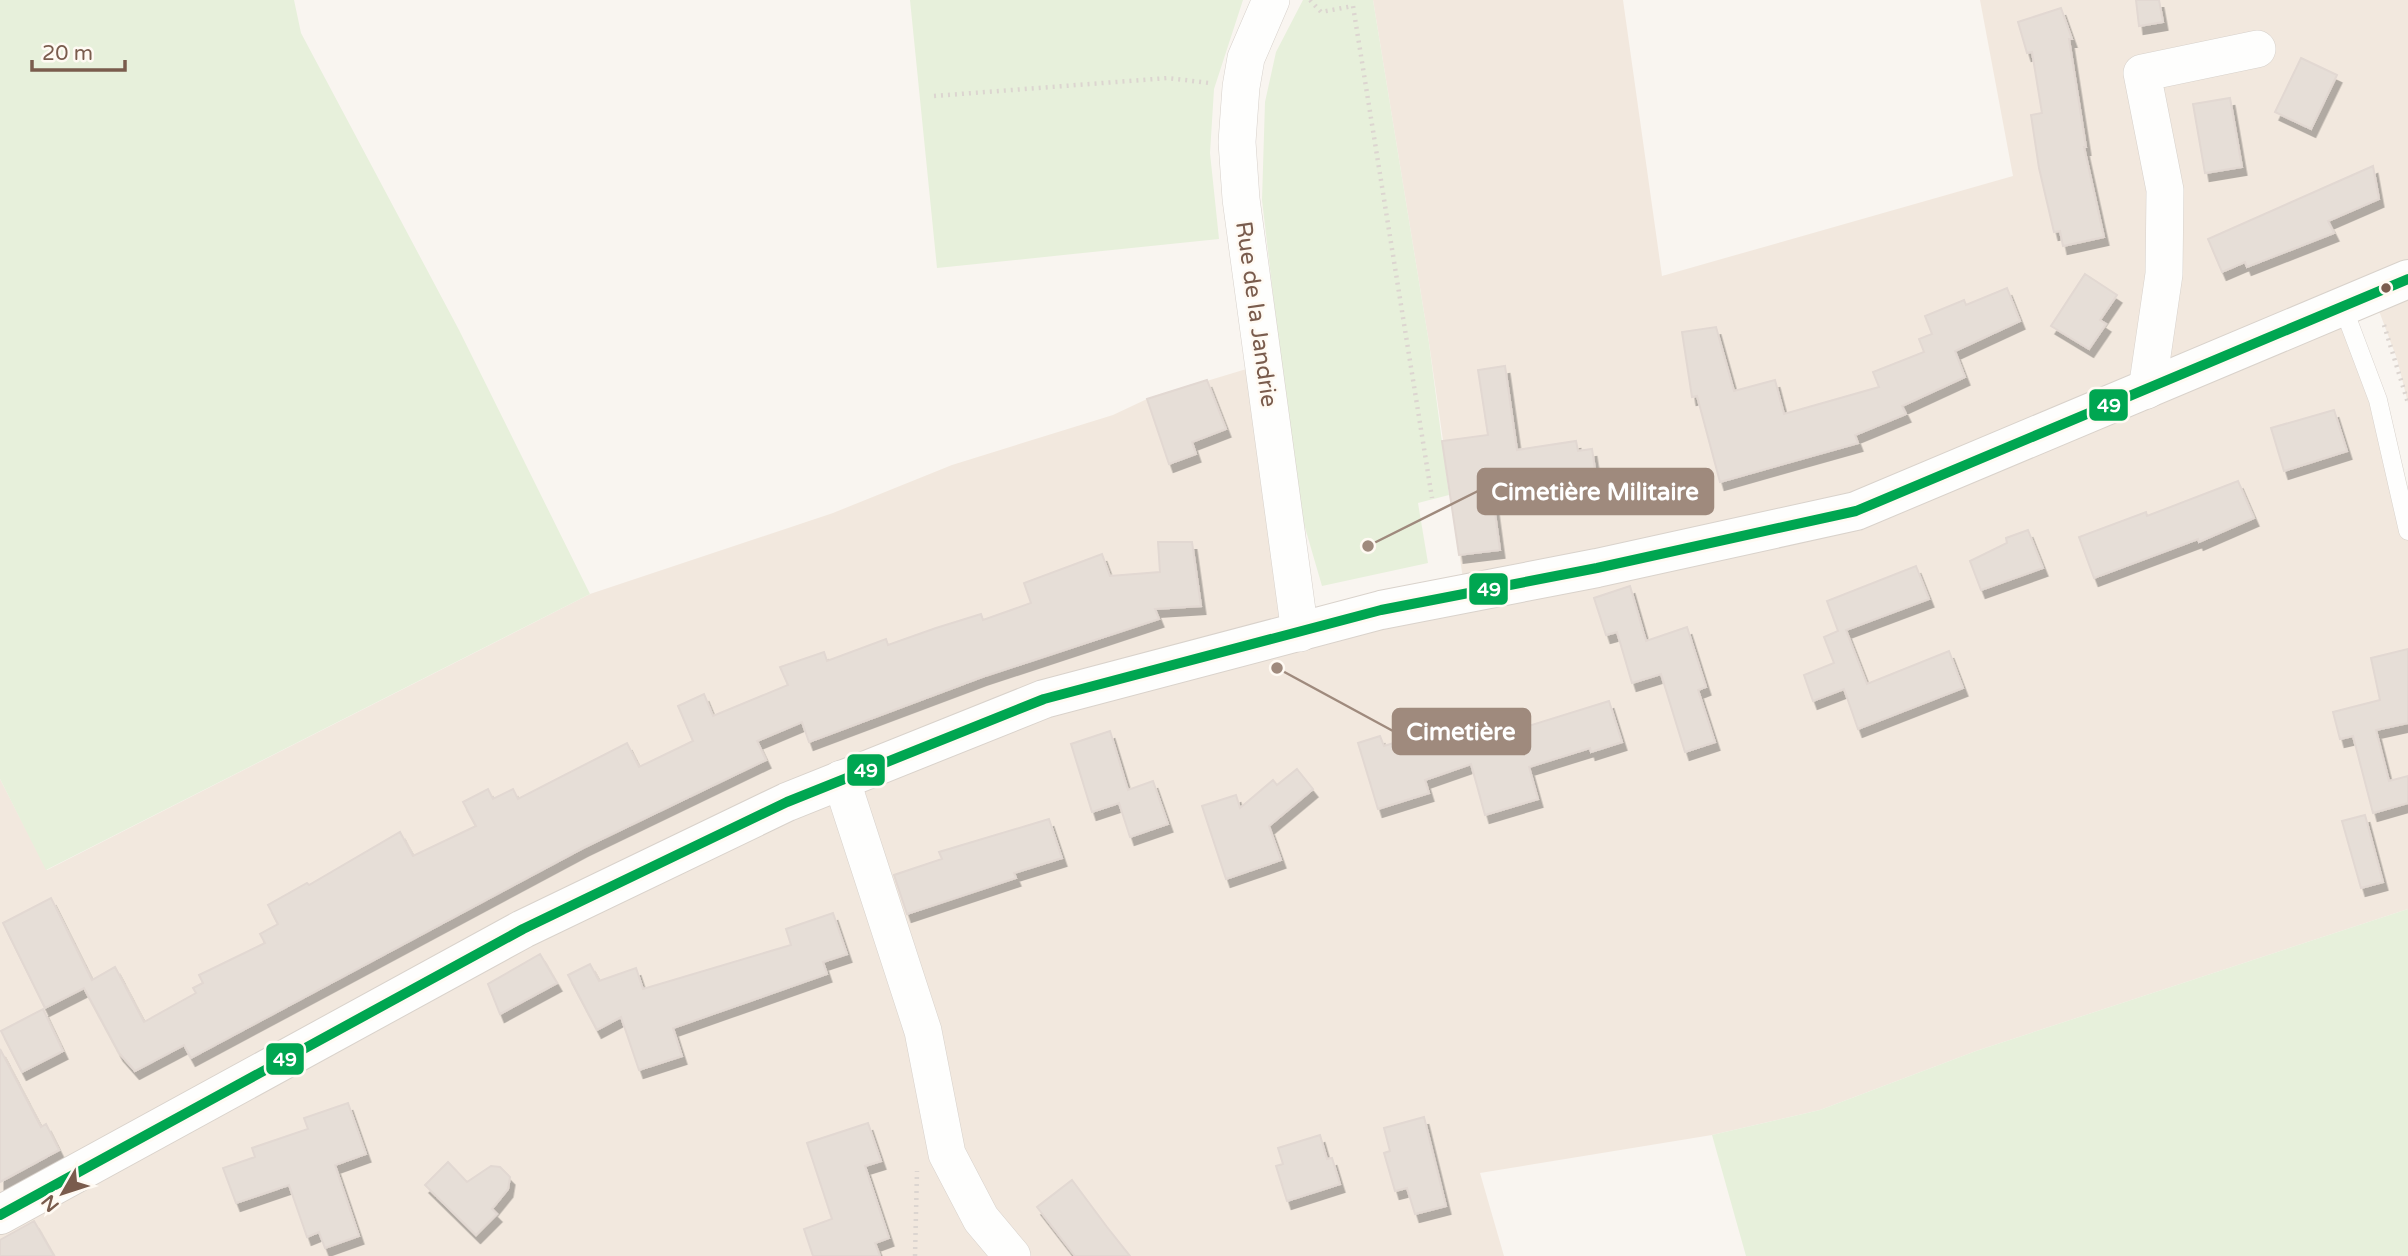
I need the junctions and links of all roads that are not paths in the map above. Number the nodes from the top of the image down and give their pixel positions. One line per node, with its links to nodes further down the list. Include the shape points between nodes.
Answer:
1 (1271, 0): 7 (street, Rue de la Jandrie, via 1246,58 1237,142)
2 (2257, 49): 5 (street, via 2141,73 2165,190 2164,274)
3 (2408, 279): 4 (street)
4 (2358, 301): 5 (street); 6 (lane)
5 (2147, 390): 7 (street, via 1856,511 1381,610)
6 (2408, 531)
7 (1300, 633): 8 (street, via 1044,699)
8 (841, 779): 9 (street, via 523,929); 10 (street, via 923,1031 947,1154 981,1219)
9 (0, 1215)
10 (1012, 1256)

